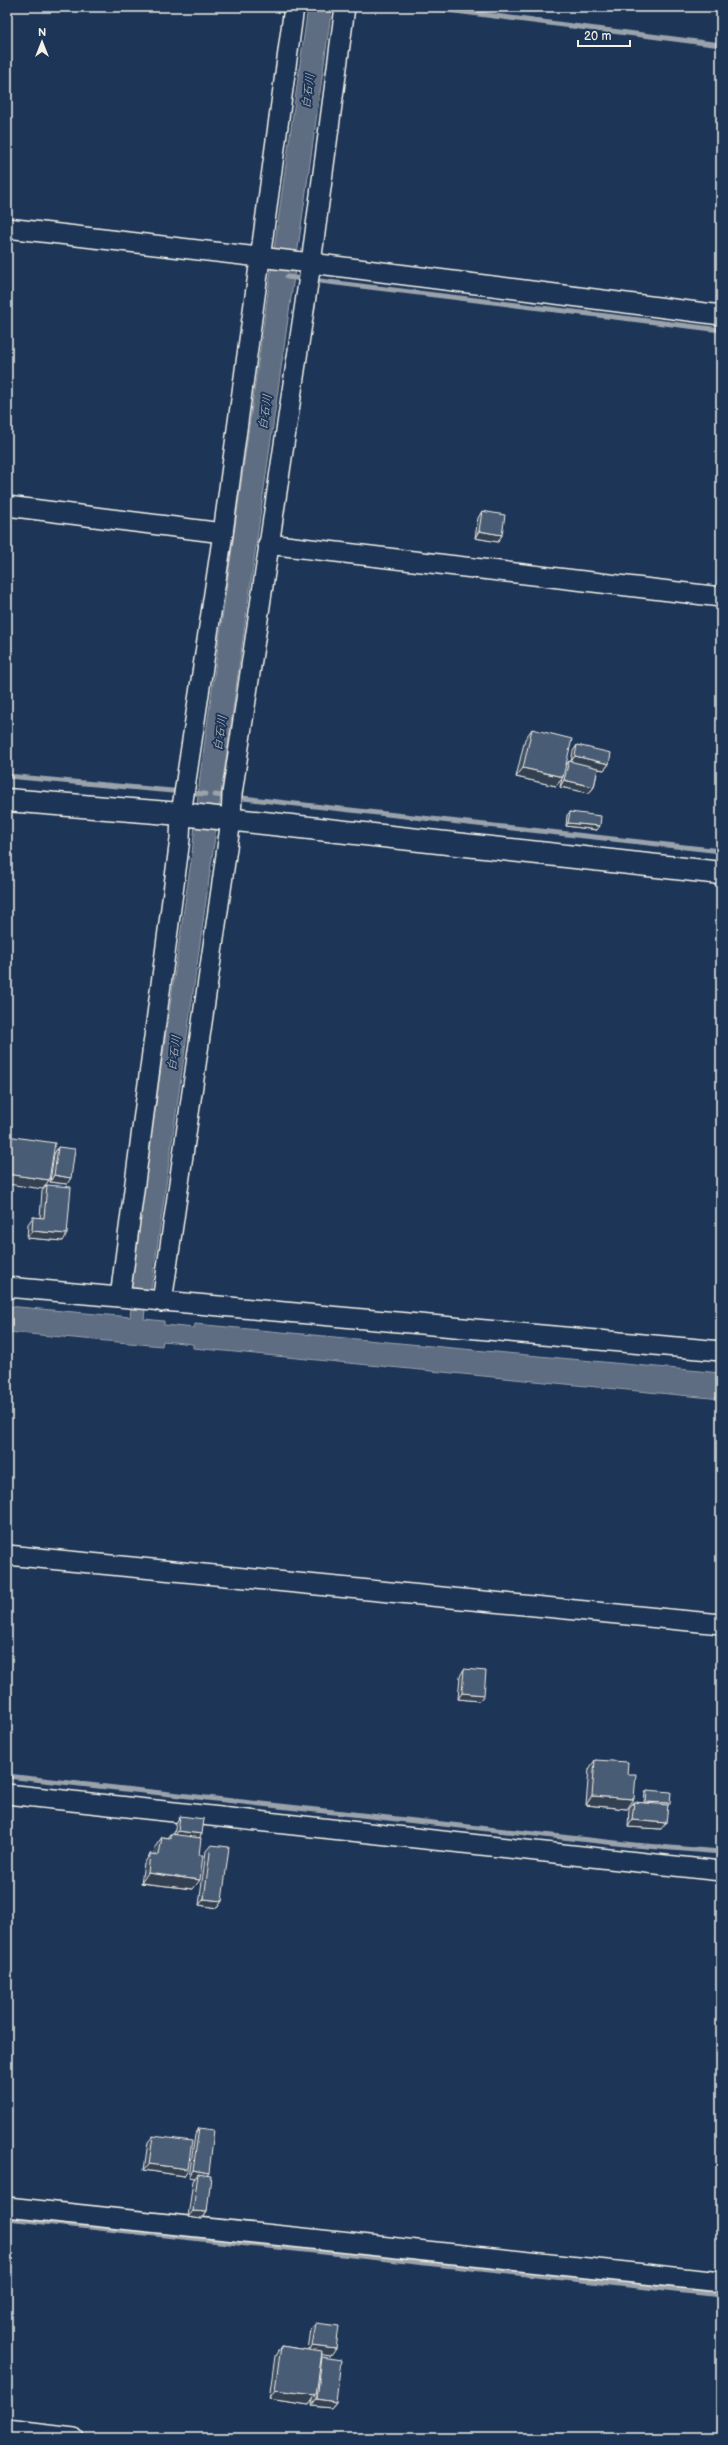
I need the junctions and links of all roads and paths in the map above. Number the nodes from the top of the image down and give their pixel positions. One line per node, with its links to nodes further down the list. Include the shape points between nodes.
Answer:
1 (345, 7): 5 (street)
2 (294, 13): 4 (street)
3 (7, 228): 4 (street)
4 (262, 259): 5 (street); 8 (street)
5 (309, 272): 6 (street); 9 (street)
6 (721, 315)
7 (7, 506): 8 (street)
8 (223, 533): 12 (street)
9 (268, 544): 10 (street); 13 (street)
10 (721, 597)
11 (7, 800): 12 (street)
12 (185, 803): 13 (street); 16 (street)
13 (230, 809): 14 (street); 17 (street)
14 (721, 873)
15 (7, 1287): 16 (street)
16 (123, 1298): 17 (street)
17 (156, 1301): 18 (street)
18 (721, 1351)
19 (7, 1555): 20 (street)
20 (721, 1624)
21 (7, 1794): 22 (street)
22 (721, 1871)
23 (7, 2207): 24 (street)
24 (721, 2282)
25 (7, 2430): 26 (street)
26 (74, 2438)

